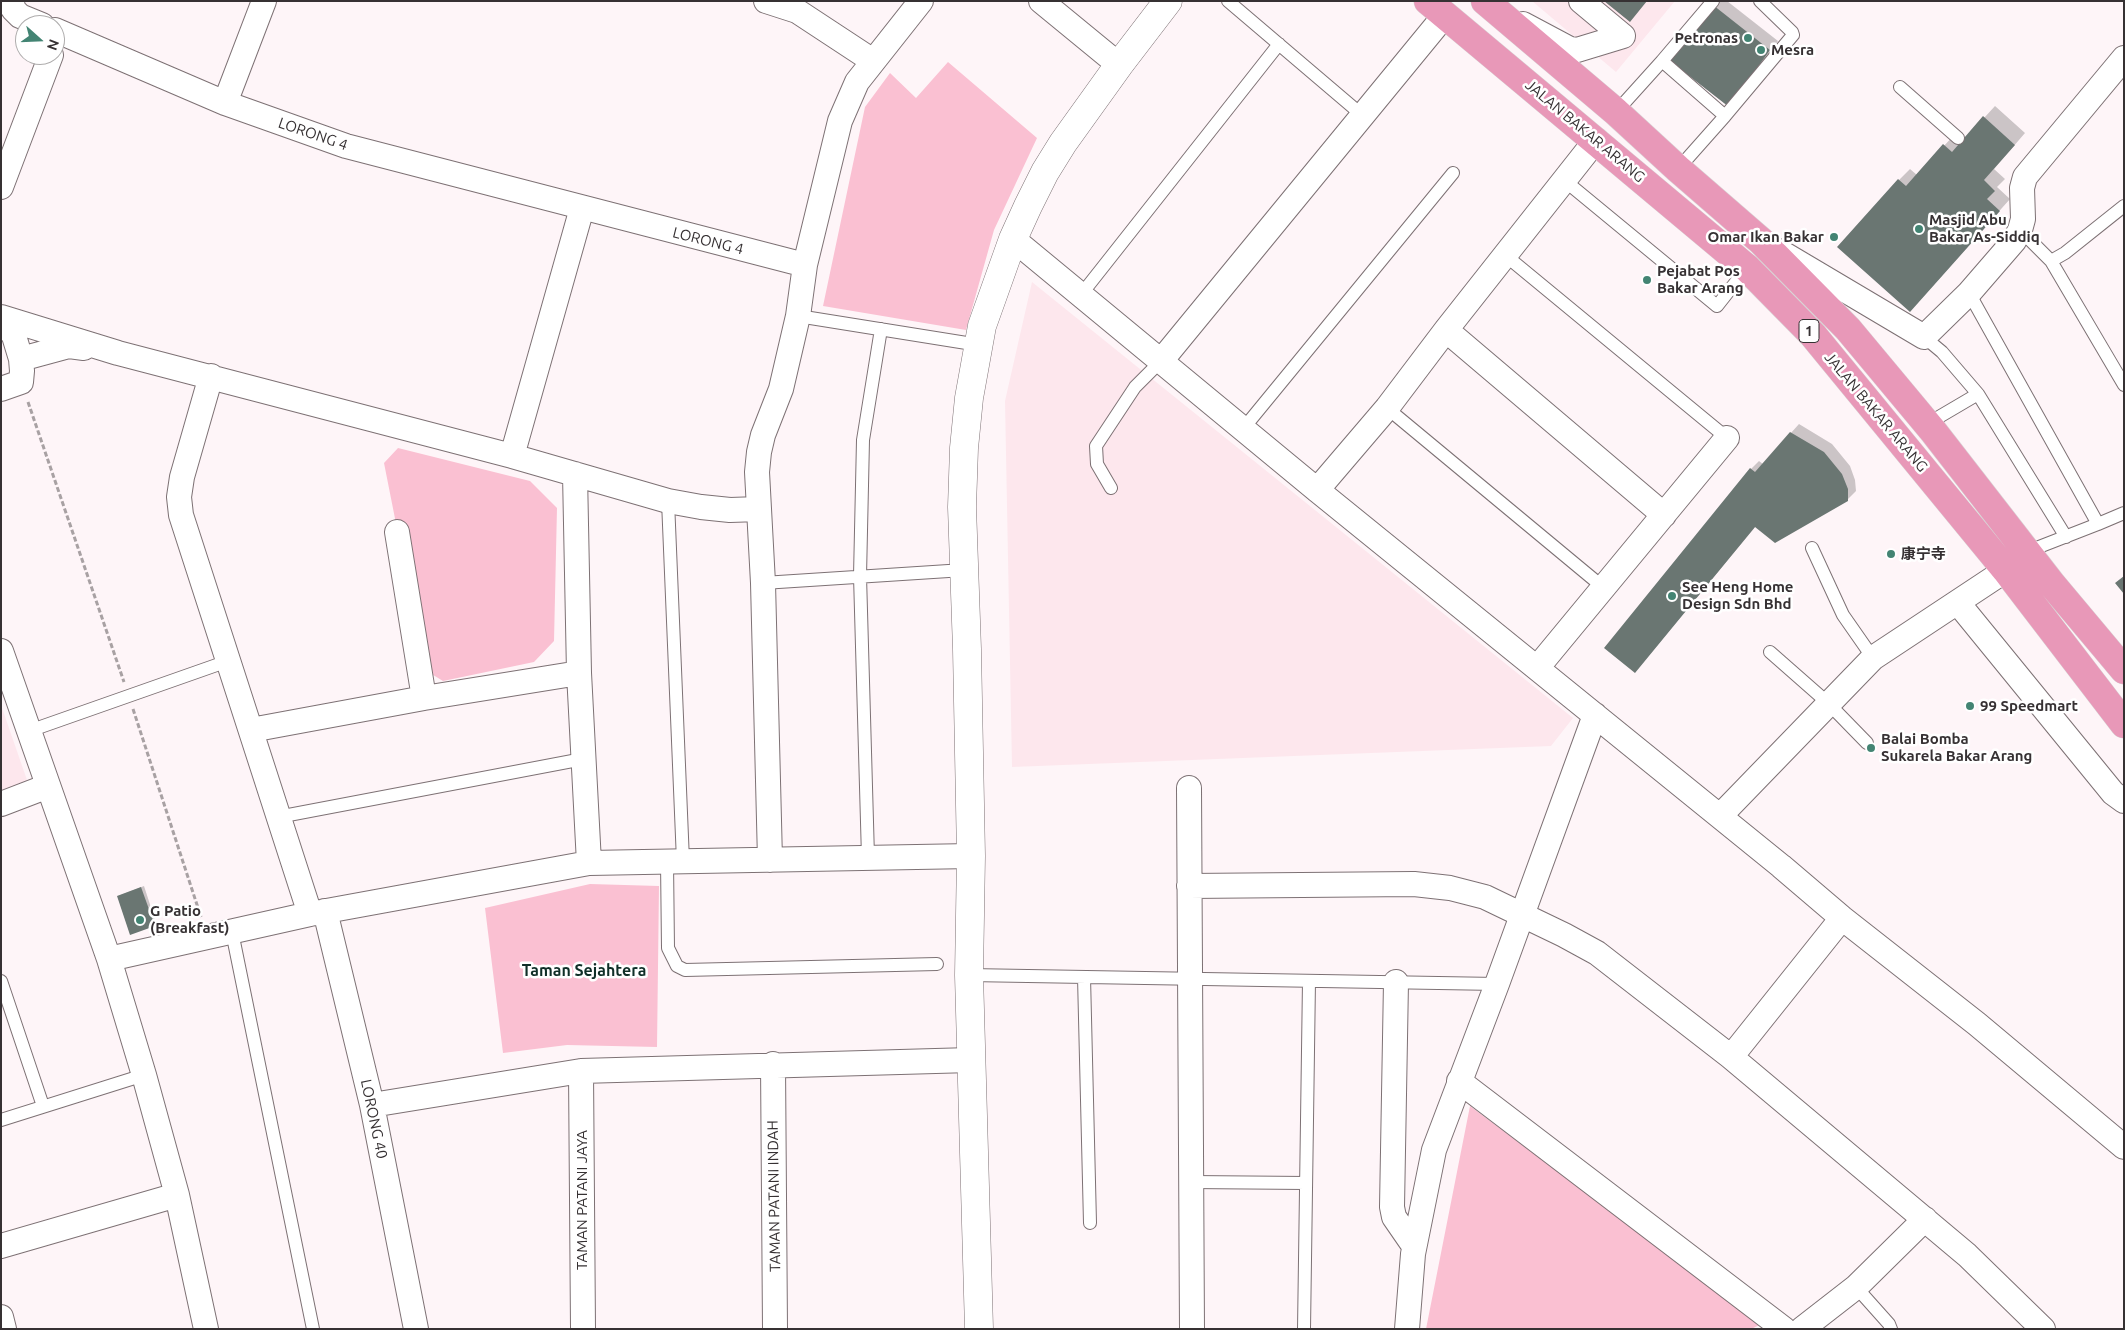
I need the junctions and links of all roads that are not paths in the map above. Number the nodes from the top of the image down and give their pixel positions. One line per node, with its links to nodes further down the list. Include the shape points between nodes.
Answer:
1 (264, 1): 20 (street)
2 (766, 1): 15 (street, via 797,11)
3 (921, 1): 15 (street)
4 (1041, 1): 18 (street)
5 (1168, 1): 18 (street)
6 (1228, 1): 13 (lane)
7 (1581, 1): 10 (street, via 1623,36 1586,49 1570,49)
8 (1713, 1): 16 (lane)
9 (1760, 1): 23 (lane, via 1793,35)
10 (1490, 5): 21 (main road, JALAN BAKAR ARANG / 1)
11 (1436, 8): 22 (street); 25 (main road, JALAN BAKAR ARANG / 1)
12 (65, 38): 20 (street, LORONG 4)
13 (1279, 44): 22 (lane); 40 (lane)
14 (2124, 58): 32 (street, via 2025,177)
15 (872, 61): 37 (street, via 857,82 840,121)
16 (1662, 61): 21 (lane); 23 (lane)
17 (48, 65): 29 (street)
18 (1119, 65): 33 (street, via 1050,165)
19 (1900, 87): 24 (lane)
20 (225, 103): 31 (street, LORONG 4, via 346,146)
21 (1616, 112): 26 (main road, JALAN BAKAR ARANG / 1)
22 (1362, 115): 49 (street)
23 (1725, 116): 26 (lane)
24 (1958, 138)
25 (1596, 140): 28 (street); 38 (main road, JALAN BAKAR ARANG / 1)
26 (1678, 169): 34 (main road, JALAN BAKAR ARANG / 1)
27 (1453, 173): 56 (lane)
28 (1564, 180): 35 (street); 38 (lane, via 1717,306)
29 (1, 187)
30 (2124, 206): 36 (lane, via 2066,253)
31 (582, 208): 37 (street, LORONG 4); 58 (street)
32 (2020, 230): 36 (lane); 39 (street)
33 (1013, 239): 40 (street); 46 (street, via 982,326)
34 (1761, 241): 45 (street); 55 (main road, JALAN BAKAR ARANG / 1, via 1848,329)
35 (1505, 255): 44 (street); 57 (lane)
36 (2051, 261): 51 (lane)
37 (806, 265): 41 (street)
38 (1747, 268): 70 (main road, JALAN BAKAR ARANG / 1, via 1813,336)
39 (1969, 293): 45 (street); 66 (lane)
40 (1080, 296): 49 (street)
41 (798, 316): 43 (lane); 63 (street, via 780,389 762,435 757,472)
42 (1, 317): 47 (street); 48 (street, via 14,336)
43 (881, 329): 46 (lane); 72 (lane, via 863,440)
44 (1446, 330): 54 (street); 65 (street)
45 (1924, 337): 53 (lane, via 1942,352)
46 (979, 345): 71 (street, via 964,448)
47 (118, 353): 48 (street, via 69,346); 50 (street)
48 (22, 359): 52 (street)
49 (1161, 361): 56 (street); 60 (lane, via 1135,387 1096,446 1097,464)
50 (211, 376): 58 (street); 79 (street, LORONG 40, via 179,498 181,515)
51 (2124, 385)
52 (11, 386)
53 (1978, 394): 55 (lane); 68 (lane)
54 (1387, 408): 61 (street); 74 (lane)
55 (1927, 424): 70 (main road, JALAN BAKAR ARANG / 1)
56 (1243, 428): 61 (street)
57 (1727, 438): 65 (street)
58 (512, 456): 59 (street)
59 (575, 474): 62 (street); 82 (street)
60 (1110, 488)
61 (1317, 490): 80 (street)
62 (668, 500): 63 (street, via 730,510); 100 (lane)
63 (759, 509): 73 (street)
64 (2124, 513): 66 (lane)
65 (1664, 515): 74 (street)
66 (2098, 524): 68 (lane)
67 (397, 532): 83 (street)
68 (2066, 537): 70 (lane)
69 (1812, 548): 78 (lane, via 1843,615)
70 (2016, 561): 75 (street); 81 (main road, JALAN BAKAR ARANG / 1); 86 (main road, JALAN BAKAR ARANG / 1)
71 (964, 570): 72 (lane); 97 (street)
72 (860, 576): 73 (lane); 98 (lane)
73 (763, 583): 99 (street)
74 (1604, 588): 80 (street)
75 (1958, 602): 78 (street); 93 (street, via 2113,794)
76 (1, 651): 88 (street)
77 (1770, 652): 84 (lane)
78 (1873, 658): 84 (street)
79 (228, 661): 87 (street, LORONG 40); 88 (lane)
80 (1537, 668): 85 (street)
81 (2124, 670)
82 (579, 673): 83 (street); 90 (street)
83 (424, 698): 87 (street)
84 (1828, 702): 89 (lane); 95 (street)
85 (1595, 715): 95 (street); 104 (street)
86 (2124, 724)
87 (251, 730): 96 (street, LORONG 40)
88 (29, 731): 91 (street)
89 (1867, 743)
90 (584, 759): 96 (lane); 101 (street)
91 (48, 786): 94 (street); 107 (street)
92 (1190, 788): 102 (street)
93 (2124, 800)
94 (1, 804)
95 (1720, 816): 105 (street)
96 (278, 818): 103 (street, LORONG 40)
97 (971, 856): 98 (street); 109 (street)
98 (868, 857): 99 (street)
99 (770, 860): 100 (street)
100 (675, 862): 101 (street); 108 (lane, via 668,948 678,966 685,970)
101 (588, 864): 103 (street)
102 (1189, 886): 104 (street, via 1414,884 1450,888 1485,898); 111 (street)
103 (317, 913): 106 (street); 122 (street, LORONG 40)
104 (1521, 914): 115 (street); 116 (street, via 1597,953)
105 (1842, 918): 116 (street); 125 (street, via 1977,1024)
106 (232, 932): 107 (street); 137 (lane)
107 (109, 959): 120 (street)
108 (937, 964)
109 (969, 975): 110 (lane); 117 (street)
110 (1084, 976): 111 (lane); 130 (lane)
111 (1190, 978): 113 (lane); 126 (street)
112 (1, 981): 123 (lane)
113 (1309, 981): 114 (lane); 127 (lane)
114 (1396, 982): 115 (lane); 132 (street, via 1392,1207 1399,1226)
115 (1497, 984): 121 (street)
116 (1731, 1057): 129 (street)
117 (971, 1060): 118 (street); 141 (street)
118 (773, 1064): 119 (street); 140 (street, TAMAN PATANI INDAH)
119 (581, 1071): 122 (street); 139 (street, TAMAN PATANI JAYA)
120 (144, 1075): 123 (lane); 128 (street)
121 (1459, 1081): 132 (street, via 1434,1150); 145 (street)
122 (372, 1105): 138 (street, LORONG 40)
123 (42, 1106): 124 (lane)
124 (1, 1120)
125 (2124, 1147)
126 (1191, 1182): 127 (lane); 142 (street)
127 (1306, 1183): 143 (lane)
128 (177, 1195): 131 (street); 136 (street)
129 (1925, 1219): 133 (street); 148 (street)
130 (1090, 1223)
131 (1, 1246)
132 (1414, 1246): 144 (street)
133 (1856, 1287): 146 (street); 147 (lane)
134 (1, 1317): 135 (street)
135 (4, 1329)
136 (206, 1329)
137 (313, 1329)
138 (416, 1329)
139 (583, 1329)
140 (775, 1329)
141 (978, 1329)
142 (1192, 1329)
143 (1304, 1329)
144 (1407, 1329)
145 (1784, 1329)
146 (1802, 1329)
147 (1891, 1329)
148 (2044, 1329)

